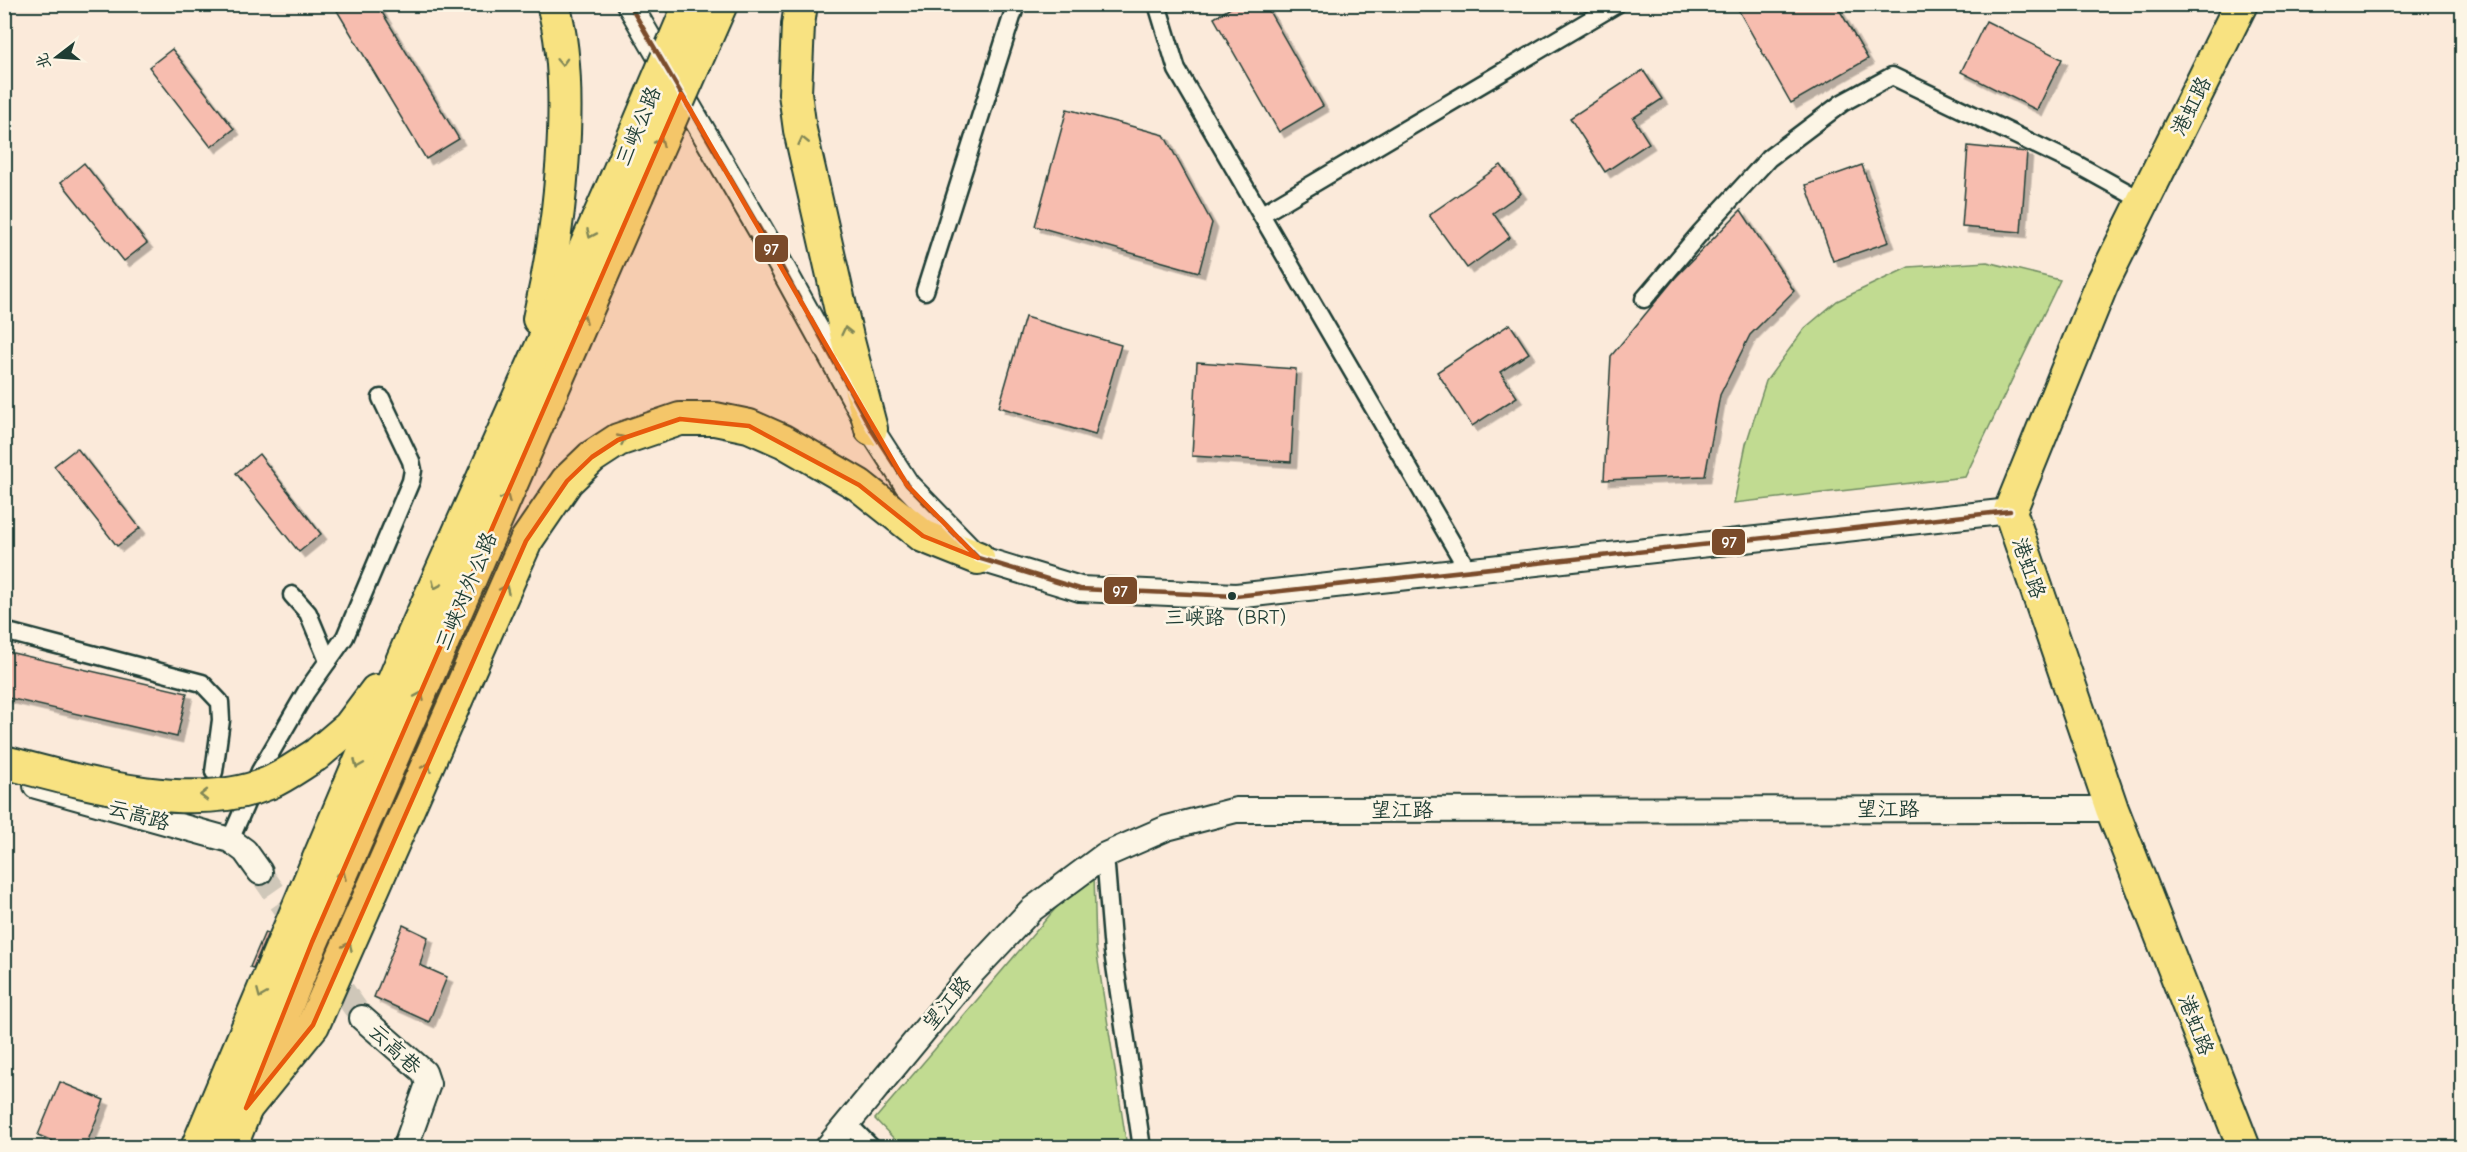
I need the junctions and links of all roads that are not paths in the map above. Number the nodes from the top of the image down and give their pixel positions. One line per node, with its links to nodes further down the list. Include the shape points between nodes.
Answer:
1 (553, 4): 15 (highway, one-way to 15, via 562,59 559,195 548,281)
2 (629, 4): 17 (main road)
3 (690, 4): 10 (highway, 三峡公路, bridge)
4 (721, 4): 10 (highway, 三峡公路, one-way to 4, bridge)
5 (801, 4): 17 (highway, one-way to 5, via 800,130 795,93)
6 (1016, 4): 13 (street)
7 (1157, 4): 12 (street, via 1177,70)
8 (1617, 4): 12 (street)
9 (2241, 4): 11 (highway, 港虹路)
10 (626, 188): 15 (highway, 三峡对外公路, one-way to 15); 33 (highway, 三峡对外公路, one-way to 10)
11 (2143, 201): 14 (street, via 2076,164 1892,76 1842,103 1769,158); 18 (highway, 港虹路, via 2102,284)
12 (1262, 214): 20 (street)
13 (925, 291)
14 (1644, 299)
15 (521, 394): 23 (highway, 三峡对外公路, one-way to 23)
16 (381, 398): 24 (street, via 411,461 411,481 345,637)
17 (871, 429): 19 (main road, via 906,485)
18 (2010, 512): 20 (main road); 28 (highway, 港虹路)
19 (978, 558): 20 (main road, via 1080,589 1236,596); 33 (highway, one-way to 19, via 313,1025 526,540 567,481 592,457 618,440 680,418 715,419 749,426 859,485 923,536)
20 (1469, 572)
21 (292, 596): 24 (street, via 308,613)
22 (4, 631): 26 (street, via 202,682 220,702)
23 (408, 647): 25 (highway, one-way to 25, bridge, via 350,727 316,755 269,783 222,795 160,795 94,785); 35 (highway, 三峡对外公路, one-way to 35)
24 (328, 661): 29 (street, via 260,771)
25 (4, 762)
26 (214, 772)
27 (4, 777): 29 (main road, 云高路)
28 (2112, 809): 30 (main road, 望江路, via 1236,810 1167,828); 41 (highway, 港虹路)
29 (230, 840): 31 (main road, 云高路, via 245,851)
30 (1105, 855): 34 (main road, 望江路, via 1031,910 971,974); 40 (street, via 1113,952)
31 (260, 872)
32 (362, 1018): 37 (main road, 云高巷, via 424,1072 428,1084)
33 (246, 1108): 36 (highway, 三峡对外公路)
34 (847, 1123): 38 (main road, 望江路); 39 (street)
35 (197, 1148)
36 (230, 1148)
37 (405, 1148)
38 (827, 1148)
39 (872, 1148)
40 (1142, 1148)
41 (2244, 1148)

